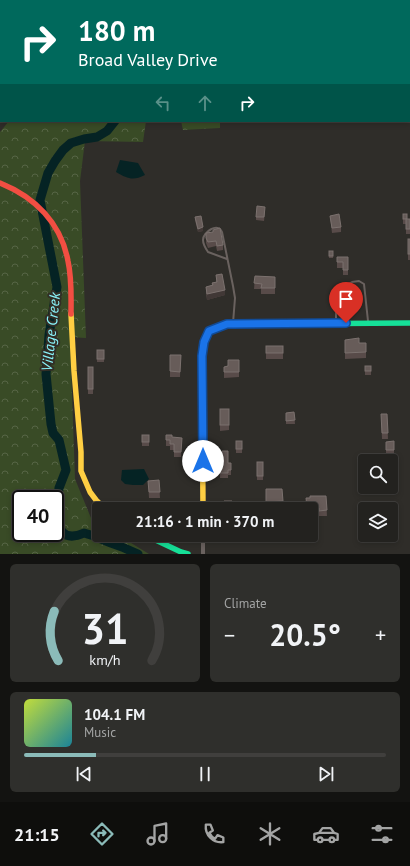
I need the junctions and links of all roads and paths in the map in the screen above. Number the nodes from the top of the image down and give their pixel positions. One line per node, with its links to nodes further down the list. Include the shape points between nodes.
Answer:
1 (0, 182): 7 (street, via 26,196 43,211 55,226 67,254 70,268 81,471 91,495)
2 (227, 259): 2 (lane, via 221,230 214,228 203,240 205,247 208,252); 6 (lane, via 233,286)
3 (336, 323): 4 (street); 4 (lane, via 336,291 359,281 364,284); 6 (street)
4 (368, 323): 5 (street)
5 (410, 323)
6 (233, 324): 8 (street, via 209,331 204,342)
7 (98, 502)
8 (203, 502)
9 (160, 542): 11 (street)
10 (203, 542): 12 (street)
11 (188, 554)
12 (203, 554)

